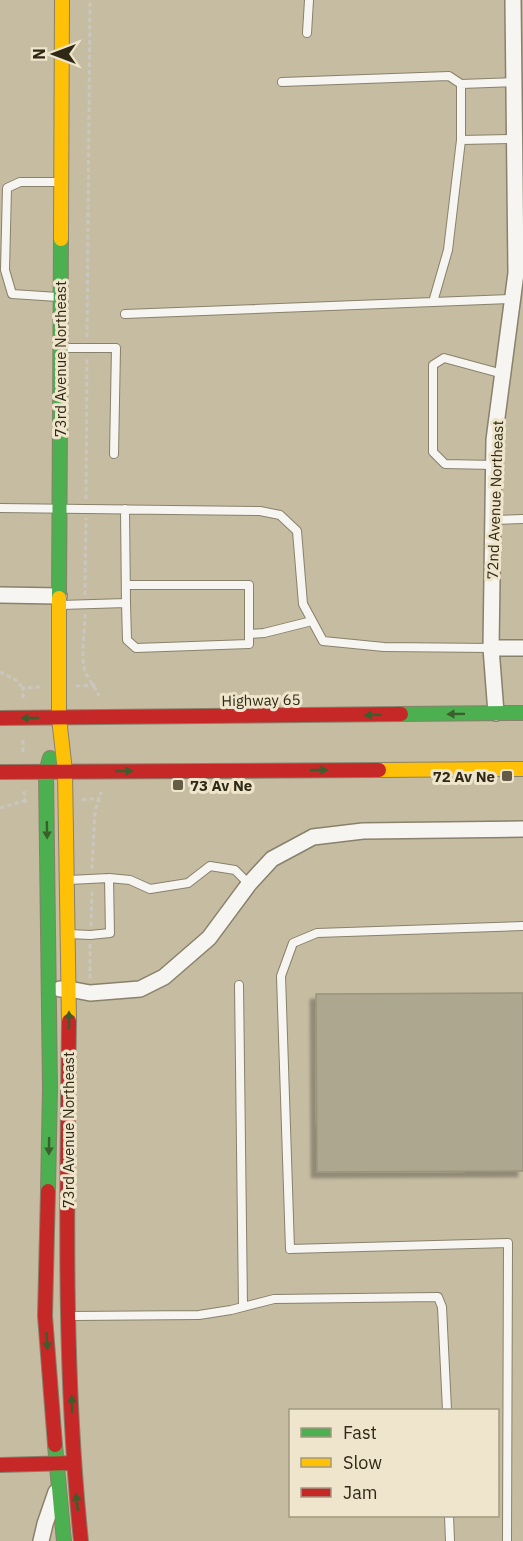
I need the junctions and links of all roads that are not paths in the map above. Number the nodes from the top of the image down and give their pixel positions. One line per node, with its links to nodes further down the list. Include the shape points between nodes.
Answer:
1 (62, 0): 11 (main road, 73rd Avenue Northeast)
2 (309, 0): 4 (lane)
3 (513, 0): 5 (street, 72nd Avenue Northeast)
4 (307, 33)
5 (518, 53): 8 (street, 72nd Avenue Northeast)
6 (282, 82): 7 (lane, via 449,76)
7 (461, 84): 8 (lane); 10 (lane)
8 (517, 88): 9 (street, 72nd Avenue Northeast)
9 (514, 139): 10 (lane); 12 (street, 72nd Avenue Northeast)
10 (460, 140): 15 (lane, via 448,250)
11 (61, 182): 13 (main road, 73rd Avenue Northeast); 13 (lane, via 20,182 7,188 5,270 12,294)
12 (519, 262): 14 (street, 72nd Avenue Northeast)
13 (60, 298): 17 (main road, 73rd Avenue Northeast)
14 (512, 299): 15 (lane); 18 (street, 72nd Avenue Northeast)
15 (433, 302): 16 (lane)
16 (125, 314)
17 (60, 348): 19 (lane, via 116,348); 22 (main road, 73rd Avenue Northeast)
18 (503, 374): 20 (street, 72nd Avenue Northeast); 20 (lane, via 444,358 433,365 433,452 445,464)
19 (114, 454)
20 (494, 465): 24 (street, 72nd Avenue Northeast)
21 (0, 508): 22 (lane)
22 (59, 508): 23 (lane); 28 (main road, 73rd Avenue Northeast)
23 (125, 509): 26 (lane); 30 (lane, via 260,511 280,515 297,531 303,604)
24 (493, 519): 25 (lane); 32 (street, 72nd Avenue Northeast)
25 (523, 519)
26 (126, 585): 29 (lane); 31 (lane, via 249,585)
27 (0, 595): 28 (street)
28 (59, 600): 29 (lane); 37 (main road, 73rd Avenue Northeast)
29 (126, 603): 31 (lane, via 127,640 136,648 249,644)
30 (312, 621): 31 (lane); 32 (lane, via 323,641)
31 (249, 634)
32 (492, 648): 33 (street); 34 (street, 72nd Avenue Northeast)
33 (523, 648)
34 (496, 713): 35 (main road, Highway 65); 37 (main road, Highway 65, one-way to 37)
35 (523, 713)
36 (0, 718): 37 (main road, Highway 65, one-way to 36)
37 (59, 718): 39 (main road, 73rd Avenue Northeast); 41 (main road, 73rd Avenue Northeast)
38 (523, 769): 39 (main road, one-way to 38)
39 (65, 771): 41 (main road); 44 (main road, 73rd Avenue Northeast)
40 (0, 772): 41 (main road)
41 (46, 772): 50 (main road, 73rd Avenue Northeast, one-way to 50)
42 (523, 829): 45 (street, via 363,831 313,837 272,859)
43 (109, 878): 44 (lane); 45 (lane, via 130,880 150,889 188,883 210,866 235,870); 47 (lane, via 110,933)
44 (67, 880): 47 (main road, 73rd Avenue Northeast)
45 (249, 884): 49 (street, via 209,938 164,977 140,989 90,993)
46 (523, 926): 63 (lane, via 317,933 293,943 281,976 290,1249 508,1243)
47 (68, 934): 49 (main road, 73rd Avenue Northeast)
48 (239, 985): 51 (lane)
49 (69, 989): 50 (street); 52 (main road, 73rd Avenue Northeast, one-way to 49, via 68,1221)
50 (49, 990): 52 (main road, 73rd Avenue Northeast, one-way to 52)
51 (243, 1307): 52 (lane, via 199,1315); 53 (lane, via 274,1299 438,1297 442,1307)
52 (58, 1316): 54 (main road, 73rd Avenue Northeast, one-way to 52); 55 (main road, 73rd Avenue Northeast, one-way to 55)
53 (447, 1409)
54 (73, 1462): 55 (main road); 61 (main road, 73rd Avenue Northeast, one-way to 54)
55 (57, 1463): 56 (main road); 57 (main road, 73rd Avenue Northeast)
56 (0, 1465)
57 (58, 1486): 59 (street, 73rd Avenue Northeast); 60 (main road, 73rd Avenue Northeast)
58 (449, 1517): 62 (lane)
59 (42, 1541)
60 (64, 1541)
61 (81, 1541)
62 (450, 1541)
63 (507, 1541)

